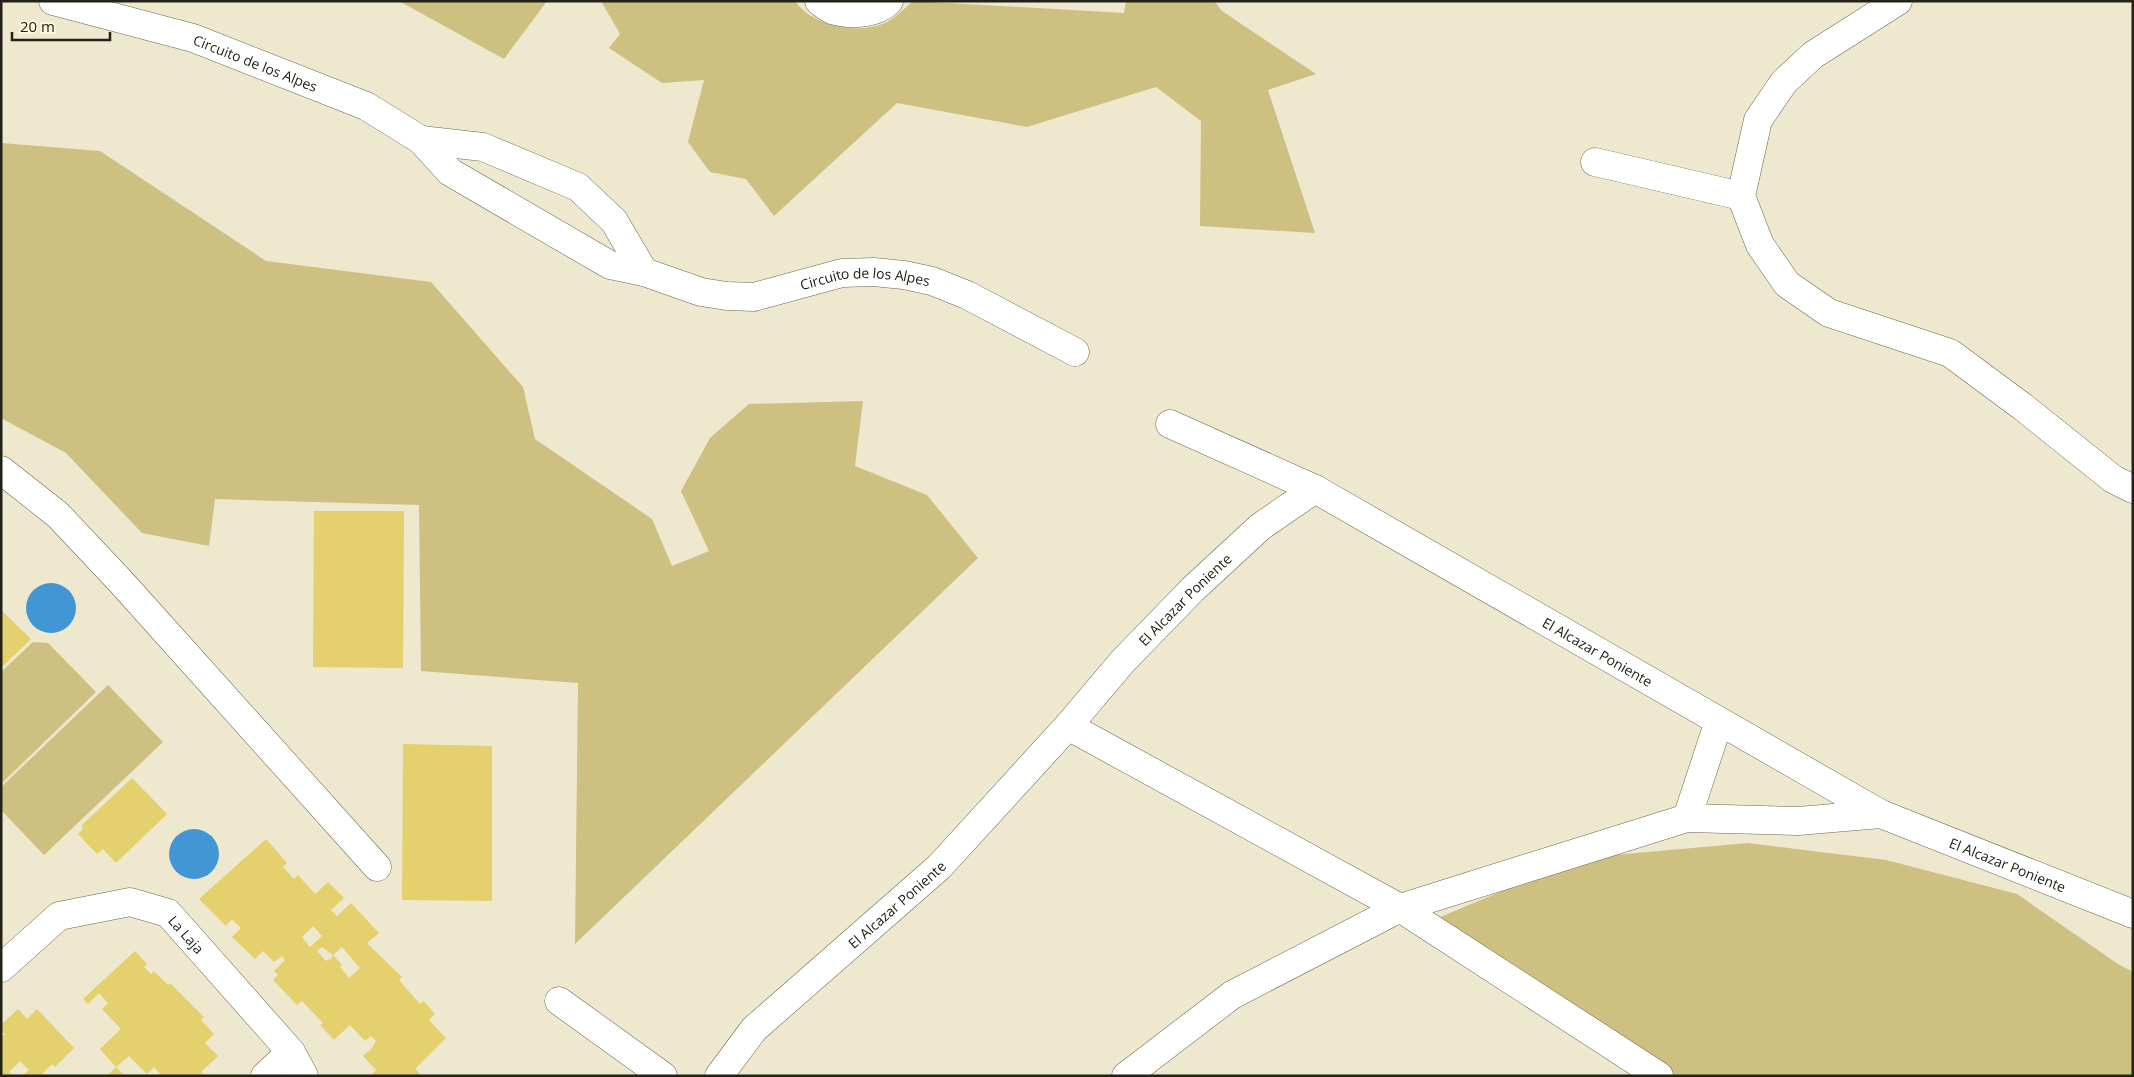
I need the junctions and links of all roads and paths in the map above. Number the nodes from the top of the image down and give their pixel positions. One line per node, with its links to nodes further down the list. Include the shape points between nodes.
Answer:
1 (53, 1): 5 (street, Circuito de los Alpes, via 193,38 366,106)
2 (819, 1): 3 (street, via 830,10 858,14 886,5)
3 (889, 1)
4 (1898, 1): 7 (street, via 1813,55 1784,82 1758,120)
5 (421, 140): 8 (street, Circuito de los Alpes, via 450,172 610,265); 8 (street, Circuito de los Alpes, via 482,147 578,187 614,221)
6 (1595, 162): 7 (street)
7 (1741, 196): 13 (street, via 1760,245 1787,284 1829,313 1950,353 2113,478)
8 (644, 272): 9 (street, Circuito de los Alpes, via 701,292 754,297 842,273 904,275 932,281 967,295)
9 (1075, 352)
10 (1170, 424): 12 (street, El Alcazar Poniente)
11 (1, 470): 18 (street, via 58,516 122,583)
12 (1316, 489): 14 (street, El Alcazar Poniente); 15 (street, El Alcazar Poniente, via 1260,527 1193,589 1123,660)
13 (2133, 489)
14 (1719, 720): 16 (street, El Alcazar Poniente); 17 (street)
15 (1068, 726): 19 (street); 27 (street, El Alcazar Poniente, via 939,867 754,1029)
16 (1881, 814): 17 (street, El Alcazar Poniente, via 1798,821); 20 (street, El Alcazar Poniente)
17 (1687, 818): 19 (street, El Alcazar Poniente)
18 (376, 868)
19 (1400, 908): 28 (street, El Alcazar Poniente, via 1232,995); 29 (street)
20 (2133, 914)
21 (1, 968): 23 (street, La Laja, via 59,916 130,902 168,913)
22 (559, 1001): 26 (street)
23 (291, 1052): 24 (street); 25 (street, La Laja)
24 (265, 1076)
25 (304, 1076)
26 (663, 1076)
27 (719, 1076)
28 (1126, 1076)
29 (1659, 1076)

